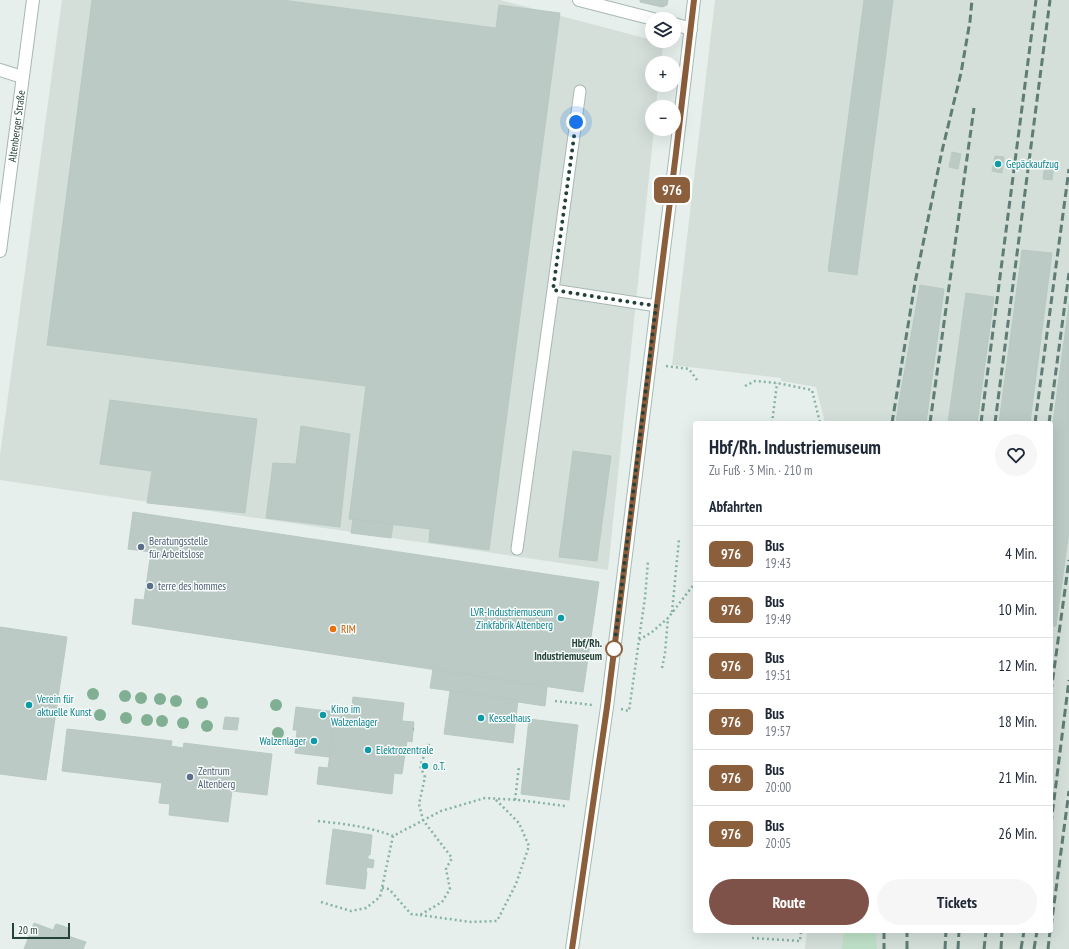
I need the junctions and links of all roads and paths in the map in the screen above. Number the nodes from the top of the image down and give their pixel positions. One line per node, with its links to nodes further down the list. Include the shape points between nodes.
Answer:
1 (33, 0): 8 (main road, Altenberger Straße)
2 (580, 0): 4 (main road)
3 (694, 0): 6 (main road)
4 (645, 17)
5 (681, 26): 6 (main road)
6 (691, 29): 12 (main road)
7 (0, 70): 8 (main road)
8 (22, 77): 10 (main road, Altenberger Straße)
9 (580, 91): 11 (lane)
10 (0, 251)
11 (553, 290): 12 (lane); 20 (lane)
12 (656, 306): 13 (main road)
13 (649, 363): 14 (path, via 690,369); 28 (main road)
14 (697, 380)
15 (777, 383): 16 (path, via 755,381); 17 (path); 18 (path, via 812,390)
16 (745, 386)
17 (772, 421)
18 (820, 421)
19 (679, 539): 23 (path)
20 (517, 550)
21 (648, 561): 25 (path)
22 (693, 586): 23 (path)
23 (672, 613): 24 (path)
24 (668, 618): 25 (path); 26 (path)
25 (639, 640): 28 (path, via 629,711)
26 (662, 668)
27 (555, 701): 28 (path)
28 (607, 707): 42 (main road)
29 (429, 744): 34 (path, via 420,766 425,777 419,804)
30 (519, 766): 32 (path)
31 (495, 799): 32 (path); 34 (path, via 485,798 441,811); 39 (path, via 519,823 529,846 516,884 497,921 471,922)
32 (515, 800): 33 (path)
33 (565, 806)
34 (423, 820): 36 (path); 39 (path, via 452,858 446,869 450,889 442,902)
35 (318, 821): 36 (path, via 361,826)
36 (393, 836): 37 (path)
37 (382, 888): 38 (path, via 380,897 366,908 351,911); 39 (path, via 389,889 411,914)
38 (321, 902)
39 (420, 915)
40 (801, 933): 41 (path, via 800,941)
41 (752, 938)
42 (572, 949)

